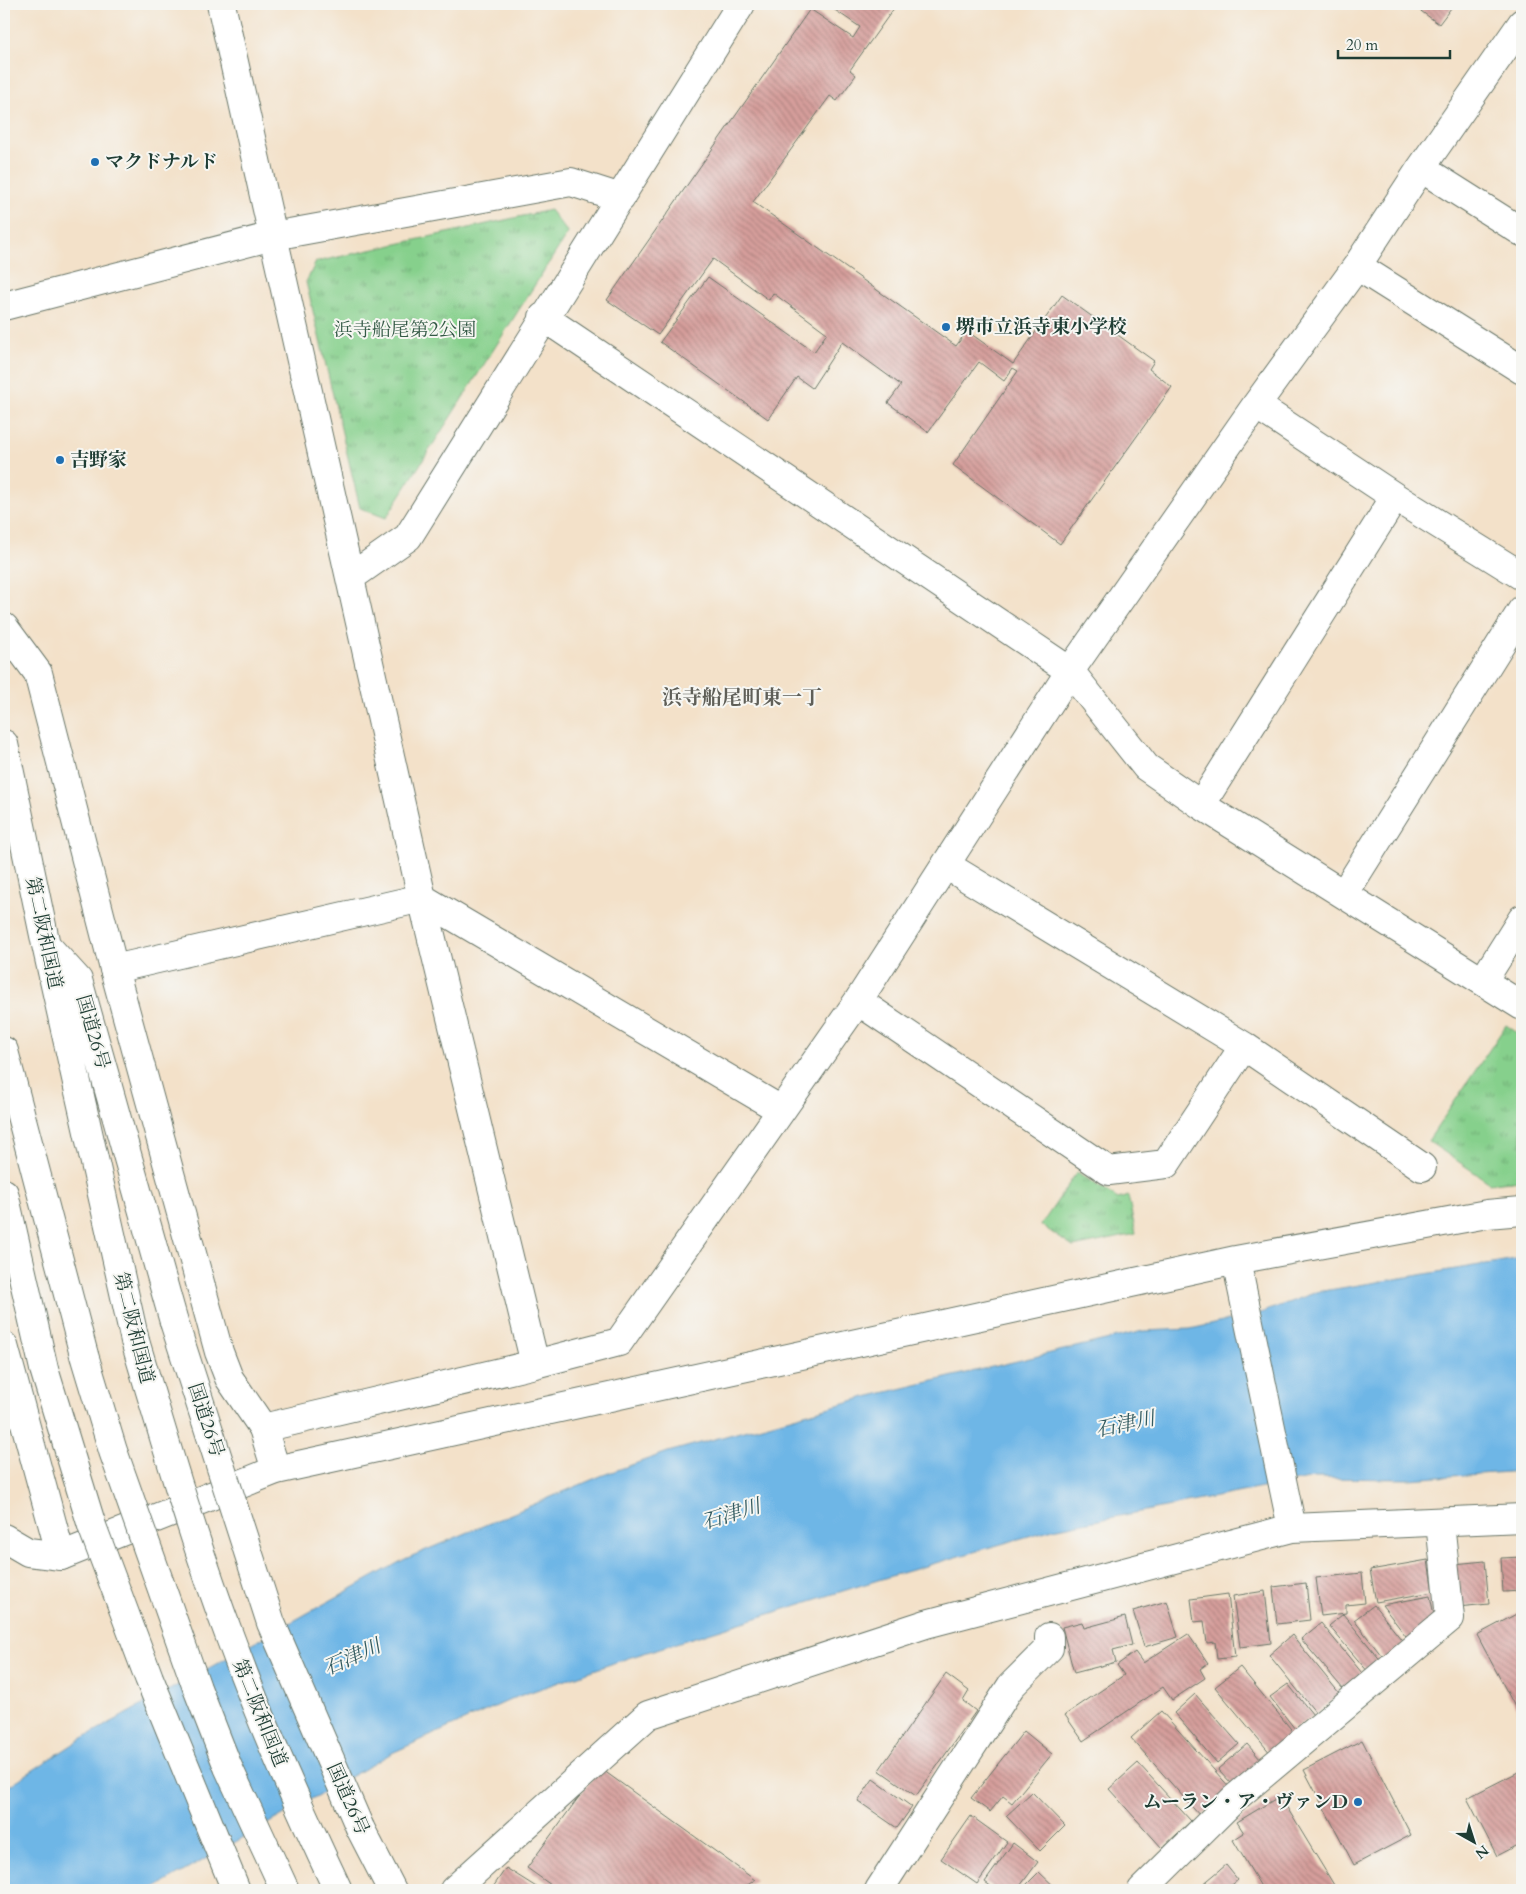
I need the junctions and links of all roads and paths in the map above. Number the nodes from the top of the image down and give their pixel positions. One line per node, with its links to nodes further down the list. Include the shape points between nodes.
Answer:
1 (221, 4): 7 (main road)
2 (740, 4): 5 (main road)
3 (1522, 23): 4 (main road)
4 (1421, 168): 6 (main road); 8 (main road)
5 (621, 198): 7 (main road, via 571,182); 10 (main road)
6 (1522, 232)
7 (273, 236): 9 (main road); 15 (main road)
8 (1357, 266): 11 (main road); 12 (main road)
9 (4, 306)
10 (543, 317): 15 (main road, via 408,537); 18 (main road)
11 (1522, 370)
12 (1256, 405): 13 (main road); 18 (main road)
13 (1395, 497): 14 (main road); 20 (main road)
14 (1522, 576)
15 (351, 577): 23 (main road)
16 (1522, 610): 22 (main road)
17 (4, 627): 26 (main road, via 38,673)
18 (1070, 671): 20 (main road, via 1146,767); 21 (main road)
19 (4, 744): 25 (main road, 第二阪和国道)
20 (1201, 805): 22 (main road)
21 (946, 865): 28 (main road); 30 (main road)
22 (1344, 894): 27 (main road)
23 (422, 898): 26 (main road); 32 (main road); 38 (main road)
24 (1522, 919): 27 (main road)
25 (46, 945): 49 (main road, 第二阪和国道, bridge, via 135,1341 169,1456 231,1640 302,1814); 50 (main road, 国道26号, bridge, via 78,980 174,1322 271,1624 360,1828)
26 (114, 969): 39 (main road, via 219,1352 229,1378)
27 (1483, 981): 29 (main road)
28 (858, 1001): 30 (main road, via 1109,1171 1166,1164); 32 (main road)
29 (1522, 1006)
30 (1244, 1046): 33 (main road)
31 (4, 1051): 48 (main road, bridge, via 84,1355 113,1451 197,1688 228,1767)
32 (781, 1110): 38 (main road, via 619,1342)
33 (1422, 1167)
34 (4, 1193): 47 (main road, bridge, via 44,1369 92,1526 149,1678)
35 (1522, 1211): 36 (main road, via 1487,1214)
36 (1236, 1260): 40 (main road); 43 (main road)
37 (4, 1346): 45 (main road)
38 (535, 1364): 39 (main road)
39 (263, 1428): 40 (main road)
40 (276, 1470): 45 (main road)
41 (1522, 1518): 42 (main road)
42 (1440, 1522): 43 (main road); 53 (main road, via 1450,1618 1234,1798)
43 (1292, 1528): 51 (main road, via 926,1624 648,1715)
44 (4, 1538): 45 (main road, via 28,1552)
45 (61, 1556)
46 (1049, 1637): 52 (main road, via 1049,1648 1011,1686)
47 (236, 1890)
48 (284, 1890)
49 (338, 1890)
50 (392, 1890)
51 (454, 1890)
52 (879, 1890)
53 (1142, 1890)

